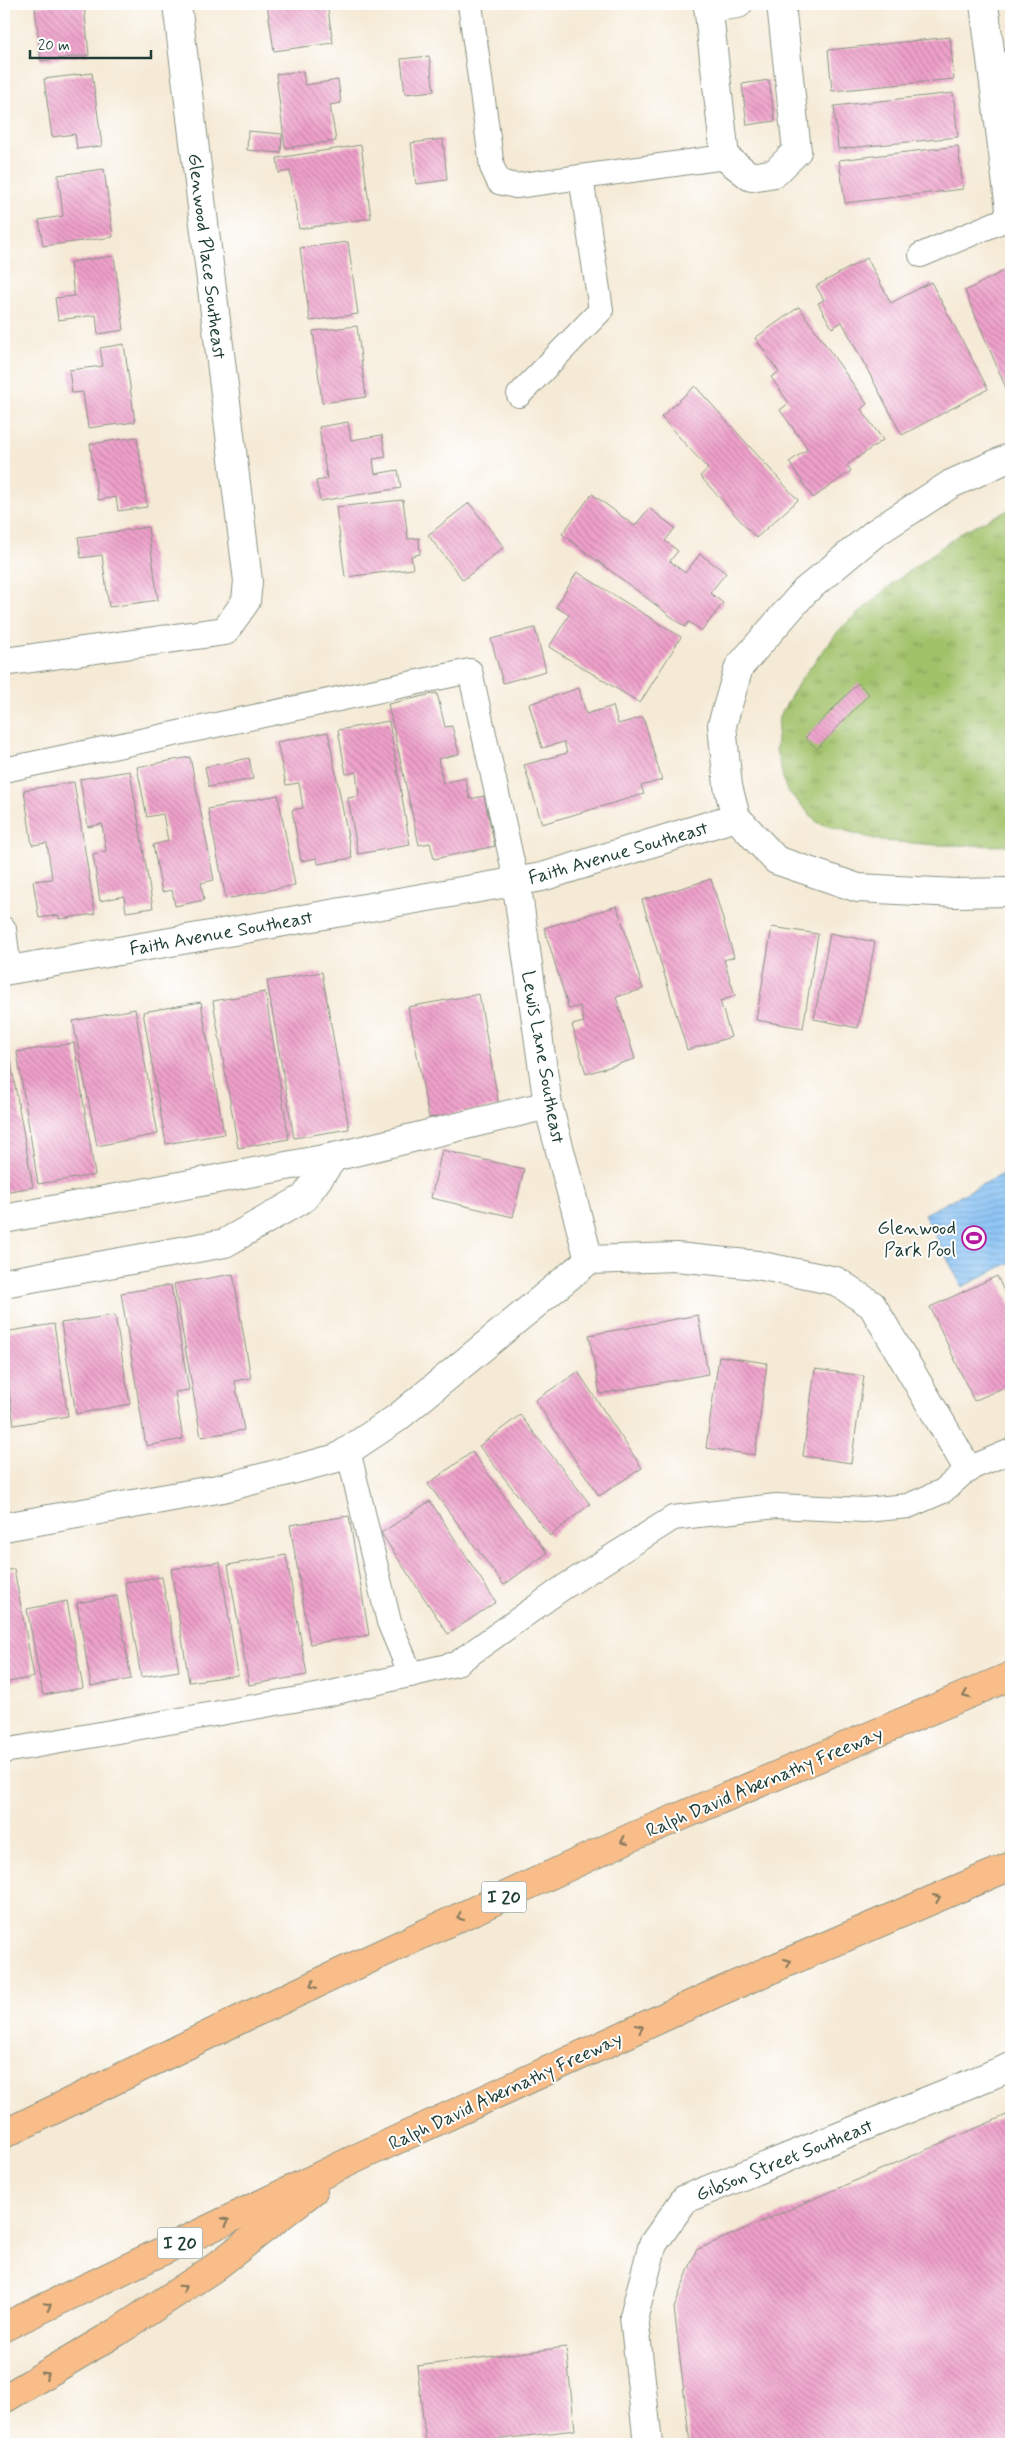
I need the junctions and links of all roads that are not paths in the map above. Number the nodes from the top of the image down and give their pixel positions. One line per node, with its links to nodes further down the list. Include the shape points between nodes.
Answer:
1 (176, 4): 13 (street, Glenwood Place Southeast, via 248,580 246,601 225,631)
2 (470, 4): 8 (lane, via 492,167 499,182 516,186)
3 (738, 4): 6 (street)
4 (781, 4): 7 (street, via 796,151 775,173 751,177)
5 (984, 4): 9 (street)
6 (708, 6): 7 (street)
7 (725, 157): 8 (lane)
8 (581, 177): 11 (lane, via 601,310)
9 (1011, 217): 10 (lane)
10 (921, 255)
11 (519, 395)
12 (1011, 457): 15 (street, via 951,484 875,533 805,591 739,666 722,725 728,786)
13 (4, 662)
14 (4, 770): 16 (lane, via 470,671)
15 (736, 817): 16 (street, Faith Avenue Southeast, via 542,876); 17 (street, via 776,860 858,888)
16 (516, 880): 19 (street, Faith Avenue Southeast); 20 (street, Lewis Lane Southeast)
17 (1011, 892)
18 (4, 929): 19 (lane)
19 (7, 970)
20 (548, 1106): 21 (street); 23 (street, Lewis Lane Southeast)
21 (334, 1157): 22 (street); 24 (street, via 304,1198 225,1243)
22 (4, 1219)
23 (589, 1260): 25 (street, via 398,1418); 27 (street, via 676,1257 757,1265 836,1281 872,1305)
24 (4, 1283)
25 (348, 1450): 28 (street, via 337,1458 223,1488); 29 (lane, via 389,1622)
26 (1011, 1451): 27 (lane)
27 (968, 1469): 29 (lane, via 943,1491 908,1506 865,1510 776,1506 673,1518 564,1587 456,1664)
28 (4, 1527)
29 (411, 1675): 31 (lane, via 327,1694)
30 (1011, 1676): 34 (highway, Ralph David Abernathy Freeway / I 20, one-way to 34, via 632,1837 245,2017)
31 (4, 1751)
32 (1011, 1866): 35 (highway, Ralph David Abernathy Freeway / I 20, one-way to 32, via 714,1994)
33 (1011, 2067): 38 (street, Gibson Street Southeast, via 685,2199 653,2244 634,2316)
34 (4, 2134)
35 (356, 2158): 36 (highway, Ralph David Abernathy Freeway / I 20, one-way to 35); 37 (highway, one-way to 35, via 117,2332 214,2268)
36 (4, 2327)
37 (4, 2399)
38 (648, 2444)

